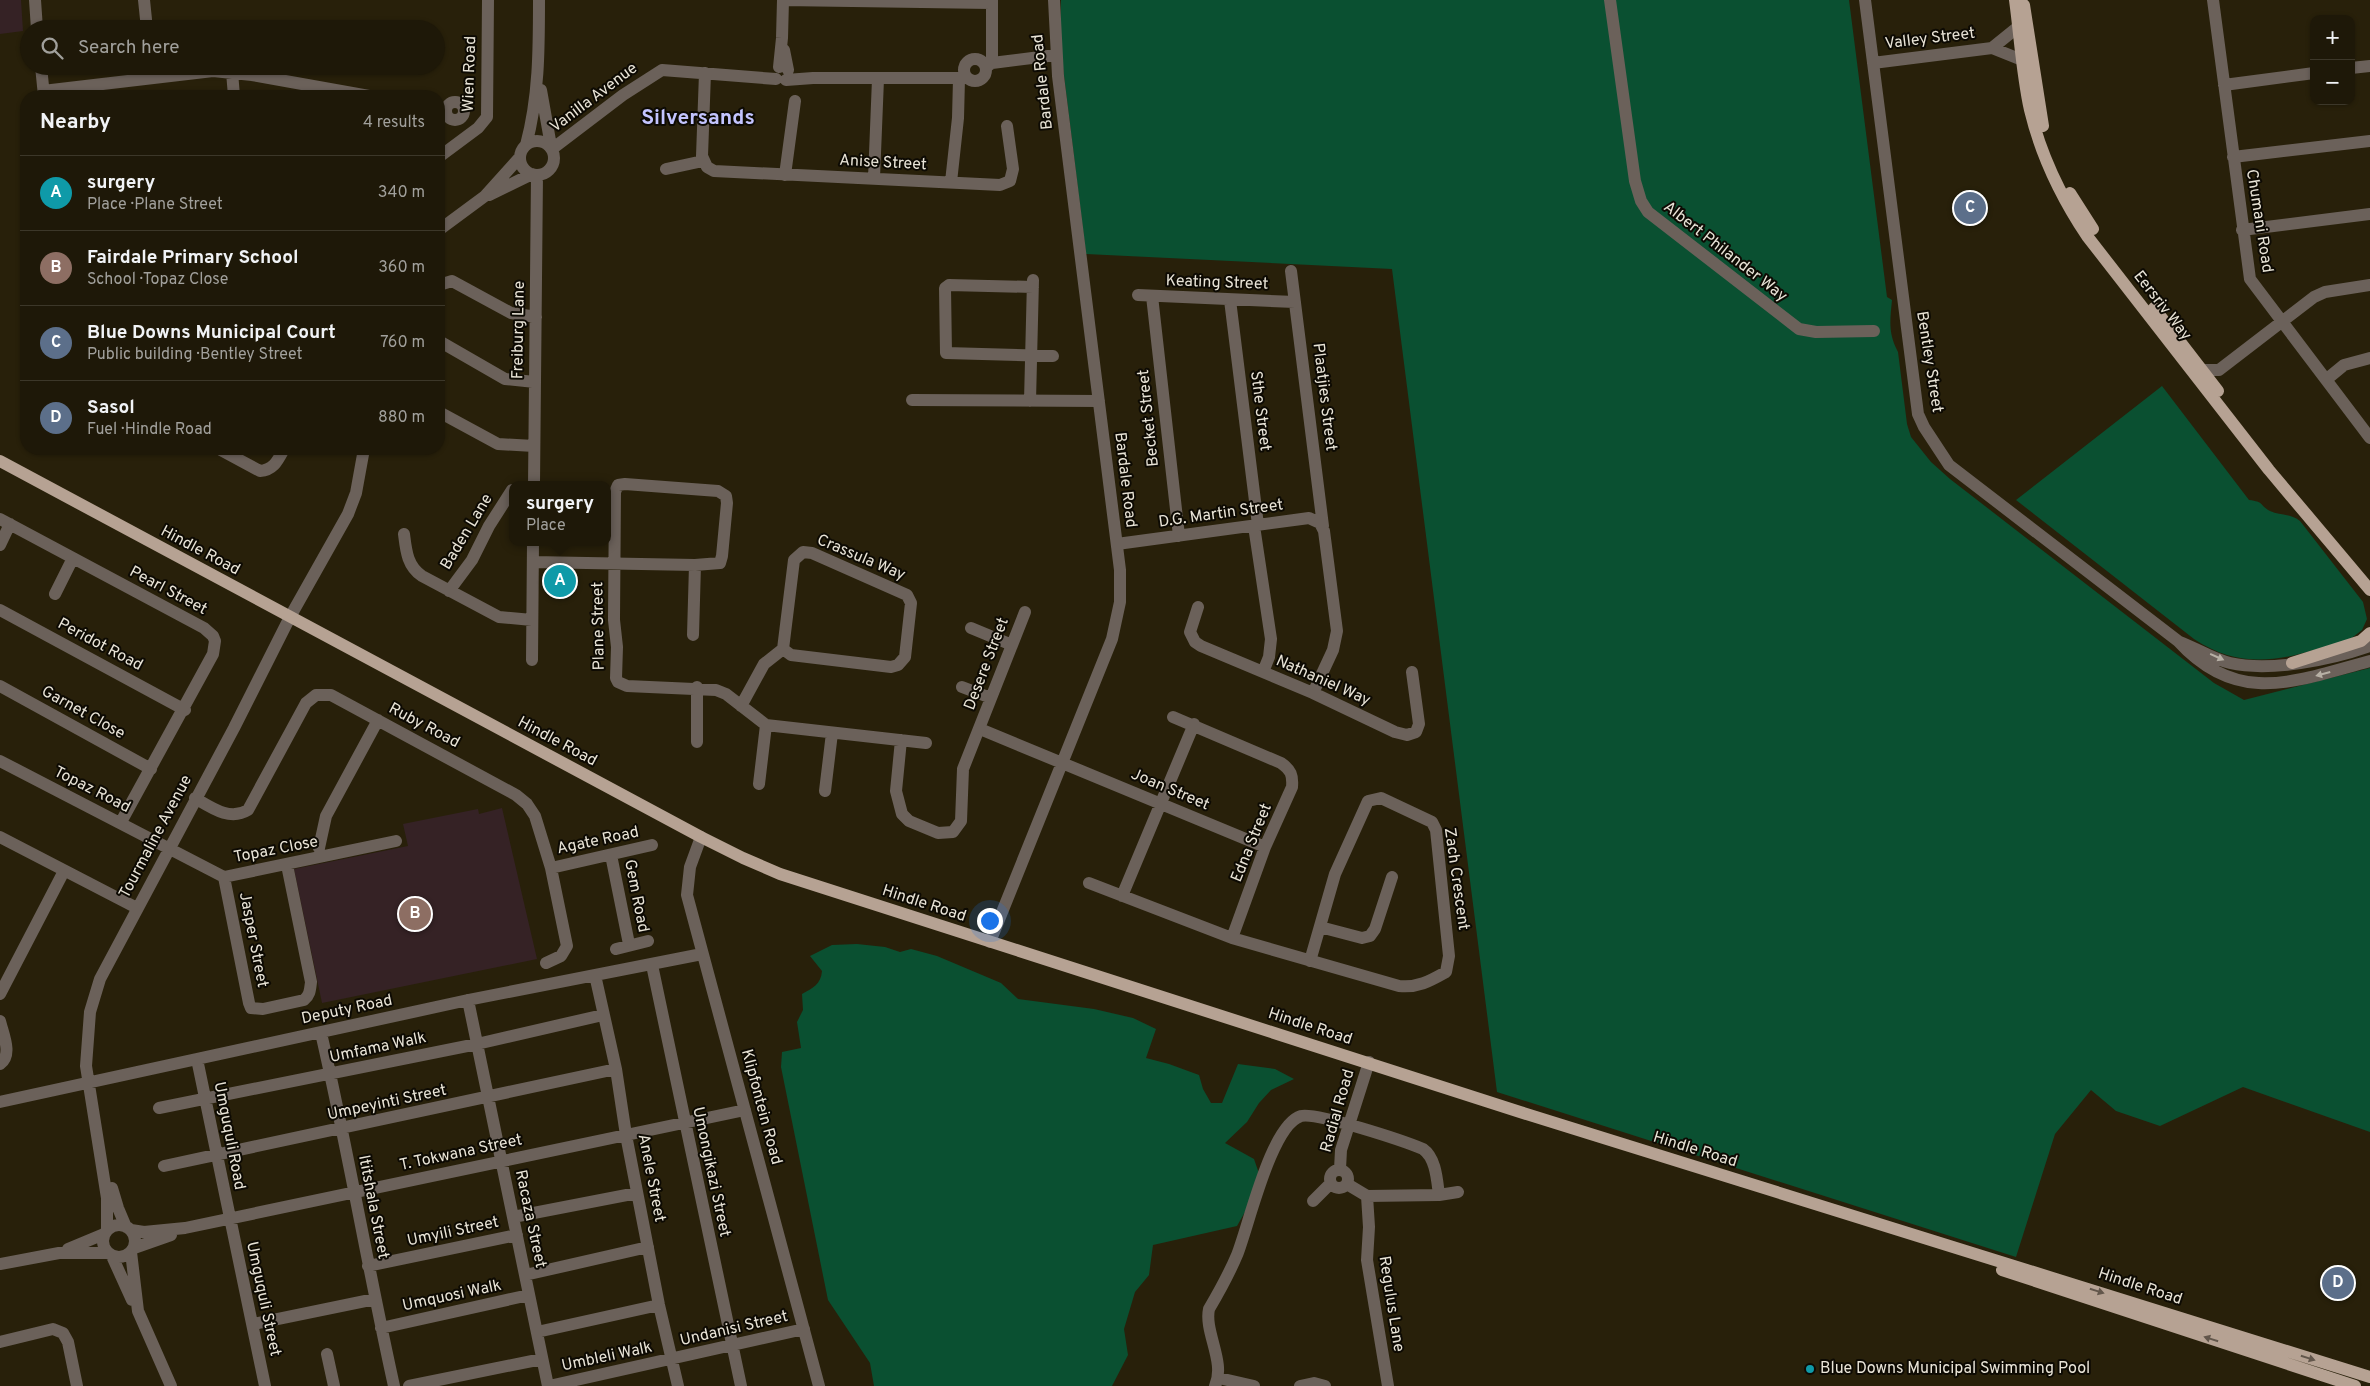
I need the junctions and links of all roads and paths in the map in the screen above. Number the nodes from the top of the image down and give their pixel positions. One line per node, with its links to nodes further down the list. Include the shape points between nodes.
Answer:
1 (35, 0): 13 (street)
2 (144, 0): 14 (street)
3 (488, 0): 43 (street, Wien Road, via 487,117 478,128)
4 (539, 0): 23 (street)
5 (783, 0): 12 (street); 25 (street)
6 (1054, 0): 17 (street, Bardale Road)
7 (1610, 0): 65 (street, Albert Philander Way, via 1635,182 1648,212 1799,329 1816,332)
8 (1865, 0): 19 (street, Bentley Street)
9 (2015, 0): 15 (main road, Eersriv Way)
10 (2024, 0): 70 (main road, Eersriv Way, via 2040,115 2068,189 2095,233)
11 (2213, 0): 33 (street, Chumani Road)
12 (992, 2): 20 (street)
13 (36, 20)
14 (146, 20)
15 (2018, 27): 16 (street, Valley Street); 18 (main road, Eersriv Way)
16 (1992, 48): 18 (street, Valley Street); 19 (street, Valley Street)
17 (1056, 55): 20 (street); 77 (street, Bardale Road)
18 (2022, 60): 96 (main road, Eersriv Way, via 2040,146 2060,193 2077,220 2269,470)
19 (1873, 63): 113 (street, Bentley Street, via 1918,414 1924,427 1949,465)
20 (989, 65): 32 (street, via 971,60 964,68)
21 (2370, 66): 22 (street)
22 (2355, 68)
23 (538, 73): 41 (street); 42 (street)
24 (705, 73): 25 (street, Vanilla Avenue); 42 (street, Vanilla Avenue, via 658,71); 46 (street)
25 (782, 73): 31 (street, Vanilla Avenue, via 813,78)
26 (2310, 74): 33 (street)
27 (42, 75): 34 (street)
28 (137, 75): 35 (street)
29 (232, 75): 36 (street)
30 (249, 75): 37 (street)
31 (878, 79): 32 (street, Vanilla Avenue); 50 (street)
32 (963, 79): 51 (street)
33 (2224, 85): 45 (street, Chumani Road)
34 (44, 90)
35 (64, 90)
36 (234, 90)
37 (335, 90)
38 (795, 101): 49 (street)
39 (1007, 126): 51 (street, Anise Street, via 1013,169 1010,181 994,185)
40 (2370, 141): 45 (street)
41 (526, 145): 42 (street, via 538,140); 44 (street)
42 (551, 148): 48 (street, via 553,165 548,172)
43 (445, 151)
44 (520, 157): 48 (street, via 523,168); 52 (street)
45 (2233, 157): 55 (street, Chumani Road)
46 (703, 161): 47 (street); 49 (street, Anise Street, via 714,171)
47 (666, 169)
48 (535, 175): 52 (street); 63 (street, Freiburg Lane)
49 (785, 175): 50 (street, Anise Street)
50 (874, 178): 51 (street, Anise Street)
51 (951, 182)
52 (484, 196): 54 (street)
53 (2370, 214): 55 (street)
54 (445, 225)
55 (2242, 230): 64 (street, Chumani Road, via 2250,280)
56 (1291, 271): 62 (street, Plaatjies Street)
57 (445, 283): 63 (street, via 452,281 511,313)
58 (2370, 285): 64 (street, via 2324,292)
59 (1138, 295): 60 (street, Keating Street)
60 (1152, 296): 61 (street, Keating Street); 91 (street, Becket Street)
61 (1230, 300): 62 (street, Keating Street); 88 (street, Sthe Street)
62 (1295, 302): 89 (street, Plaatjies Street)
63 (536, 317): 73 (street, Freiburg Lane)
64 (2281, 323): 71 (street); 72 (street, Chumani Road)
65 (1874, 331)
66 (445, 344): 73 (street, via 505,379)
67 (1031, 356): 67 (street, via 1033,283 949,285 945,288 946,354); 68 (street); 76 (street)
68 (1053, 356)
69 (2370, 358): 72 (street, via 2344,365)
70 (2203, 370): 71 (street); 74 (main road, Eersriv Way)
71 (2219, 370): 74 (street)
72 (2327, 378): 79 (street, Chumani Road)
73 (535, 382): 80 (street, Freiburg Lane)
74 (2217, 391): 100 (main road, Eersriv Way)
75 (912, 400): 76 (street)
76 (1030, 401): 77 (street)
77 (1099, 402): 92 (street, Bardale Road)
78 (445, 415): 80 (street, via 498,444)
79 (2370, 438)
80 (534, 446): 85 (street, Freiburg Lane)
81 (229, 455): 82 (street, via 260,471 268,471)
82 (280, 455)
83 (363, 455): 108 (street, Tourmaline Avenue, via 353,504)
84 (0, 461): 108 (main road, Hindle Road)
85 (534, 481)
86 (509, 495): 102 (street, Baden Lane, via 472,560)
87 (5, 522): 93 (street); 95 (street, Pearl Street)
88 (1256, 526): 89 (street, D.G. Martin Street, via 1309,518); 91 (street, D.G. Martin Street); 120 (street, Sthe Street, via 1271,639)
89 (1323, 529): 125 (street, Plaatjies Street, via 1337,631 1333,650)
90 (404, 534): 102 (street, via 412,567)
91 (1179, 536): 92 (street, D.G. Martin Street)
92 (1117, 544): 139 (street, Bardale Road, via 1121,586 1117,623)
93 (0, 546)
94 (533, 546): 97 (street)
95 (73, 558): 103 (street); 128 (street, Pearl Street, via 192,621 213,636 214,654)
96 (2344, 559): 101 (main road, Eersriv Way); 104 (main road)
97 (533, 562): 98 (street, Plane Street); 109 (street)
98 (614, 563): 99 (street); 99 (street, via 615,492 618,486 625,484 718,492 726,496 728,503 720,563); 124 (street, Plane Street, via 616,680 627,686)
99 (694, 565): 112 (street)
100 (2370, 578)
101 (2370, 590)
102 (449, 591): 109 (street, via 499,617)
103 (55, 594)
104 (2370, 600)
105 (1198, 607): 120 (street, Nathaniel Way, via 1190,632 1195,642)
106 (0, 610): 128 (street, Peridot Road)
107 (1025, 612): 114 (street, Desere Street)
108 (290, 617): 143 (street, Tourmaline Avenue); 146 (main road, Hindle Road)
109 (532, 620): 117 (street)
110 (971, 628): 114 (street)
111 (2370, 633): 119 (main road, via 2361,641)
112 (693, 635)
113 (2178, 641): 118 (street, Bentley Street, one-way to 113, via 2300,680 2250,683 2225,677 2193,657); 119 (street, Bentley Street, one-way to 119, via 2228,662 2258,666)
114 (1012, 645): 126 (street, Desere Street)
115 (2370, 646): 119 (street, Bentley Street, via 2314,662)
116 (783, 649): 116 (street, Crassula Way, via 794,560 803,552 812,553 904,594 910,600 905,657 898,665 890,667 791,655); 127 (street, via 764,664)
117 (532, 660)
118 (2370, 661)
119 (2292, 663)
120 (1263, 672): 125 (street, Nathaniel Way)
121 (1412, 672): 125 (street, Nathaniel Way, via 1419,716 1416,732 1412,734 1395,732)
122 (0, 686): 140 (street, Garnet Close)
123 (962, 687): 126 (street)
124 (697, 688): 127 (street, Plane Street, via 719,691); 136 (street)
125 (1313, 693)
126 (991, 698): 133 (street, Desere Street)
127 (741, 706): 132 (street, Plane Street)
128 (184, 710): 140 (street, Pearl Street)
129 (1173, 717): 131 (street, Edna Street)
130 (378, 720): 143 (street, Ruby Road, via 331,695 316,695 306,703 248,810 239,815 227,814); 152 (street, via 326,816); 155 (street, Ruby Road, via 527,804 535,816)
131 (1194, 724): 144 (street); 150 (street, Edna Street, via 1281,763 1290,771 1292,787)
132 (766, 725): 134 (street); 141 (street)
133 (980, 729): 135 (street, via 963,769 961,820 957,828 948,834 938,833 902,814 896,791); 139 (street, Joan Street)
134 (832, 733): 135 (street); 142 (street)
135 (901, 740): 137 (street)
136 (697, 742)
137 (926, 743)
138 (0, 761): 145 (street, Topaz Road)
139 (1062, 763): 144 (street, Joan Street); 165 (street, Bardale Road)
140 (151, 769): 145 (street, Pearl Street)
141 (759, 784)
142 (825, 791)
143 (195, 798): 151 (street, Tourmaline Avenue)
144 (1162, 804): 150 (street, Joan Street); 160 (street)
145 (121, 822): 151 (street, Topaz Road)
146 (701, 837): 165 (main road, Hindle Road, via 780,874); 168 (street, Klipfontein Road, via 687,880 687,895)
147 (0, 838): 156 (street)
148 (396, 841): 154 (street, Topaz Close)
149 (652, 845): 153 (street, Agate Road)
150 (1265, 847): 163 (street, Edna Street)
151 (168, 848): 157 (street, Topaz Close); 161 (street, Tourmaline Avenue)
152 (319, 848)
153 (611, 855): 155 (street, Agate Road); 166 (street, Gem Road)
154 (287, 865): 157 (street, Topaz Close); 157 (street, Jasper Street, via 311,982 304,1000 263,1010 251,1008)
155 (550, 868): 170 (street, Ruby Road, via 567,946 560,956)
156 (64, 871): 161 (street); 173 (street)
157 (224, 877)
158 (1392, 877): 162 (street, via 1370,936 1362,938)
159 (1089, 883): 160 (street)
160 (1122, 896): 163 (street)
161 (137, 908): 184 (street, Tourmaline Avenue, via 109,958 90,1012)
162 (1320, 927): 169 (street, Zach Crescent); 169 (street, Zach Crescent, via 1335,874 1368,801 1381,798 1432,822 1436,830 1449,956 1446,972 1409,987)
163 (1232, 938): 169 (street, Zach Crescent)
164 (648, 941): 166 (street, Gem Road)
165 (990, 942): 180 (main road, Hindle Road)
166 (629, 944): 167 (street, Gem Road)
167 (616, 948)
168 (702, 954): 171 (street, Deputy Road); 189 (street, Klipfontein Road)
169 (1310, 960)
170 (546, 963)
171 (652, 965): 172 (street, Deputy Road); 190 (street, Umongikazi Street)
172 (595, 975): 174 (street, Deputy Road); 175 (street, Anele Street)
173 (0, 994)
174 (468, 1000): 177 (street, Deputy Road); 178 (street, Racaza Street)
175 (604, 1015): 178 (street, Umfama Walk); 182 (street, Anele Street)
176 (0, 1021): 181 (street, via 7,1053)
177 (321, 1033): 179 (street, Deputy Road); 183 (street, Ititshala Street)
178 (477, 1044): 183 (street, Umfama Walk); 185 (street, Racaza Street)
179 (197, 1059): 184 (street, Deputy Road); 186 (street, Umguquli Road)
180 (1369, 1062): 191 (street, Radial Road); 211 (main road, Hindle Road)
181 (0, 1064)
182 (616, 1069): 185 (street, Umpeyinti Street); 193 (street, Anele Street)
183 (330, 1074): 186 (street, Umfama Walk); 192 (street, Ititshala Street)
184 (87, 1083): 187 (street, Deputy Road); 195 (street, Tourmaline Avenue)
185 (488, 1098): 192 (street, Umpeyinti Street); 196 (street, Racaza Street)
186 (206, 1099): 188 (street, Umfama Walk); 194 (street, Umguquli Road)
187 (0, 1102)
188 (159, 1108)
189 (745, 1110): 190 (street, T. Tokwana Street); 227 (street, Klipfontein Road)
190 (684, 1123): 193 (street, T. Tokwana Street); 230 (street, Umongikazi Street)
191 (1348, 1125): 198 (street, Radial Road); 204 (street, via 1426,1151 1437,1175); 235 (street, via 1306,1115 1292,1121 1279,1137 1264,1172 1238,1254 1208,1313)
192 (342, 1129): 194 (street, Umpeyinti Street); 201 (street, Ititshala Street)
193 (626, 1135): 196 (street, T. Tokwana Street); 203 (street, Anele Street)
194 (217, 1155): 197 (street, Umpeyinti Street); 208 (street, Umguquli Road)
195 (102, 1159): 209 (street); 212 (street, via 108,1209)
196 (501, 1162): 201 (street, T. Tokwana Street); 207 (street, Racaza Street)
197 (164, 1166)
198 (1340, 1169): 199 (street, via 1332,1173); 200 (street, via 1347,1173)
199 (1331, 1183): 200 (street, via 1338,1188); 206 (street)
200 (1347, 1184): 205 (street)
201 (354, 1192): 208 (street, T. Tokwana Street); 219 (street, Ititshala Street)
202 (1458, 1192): 204 (street)
203 (637, 1193): 207 (street); 214 (street, Anele Street)
204 (1439, 1195): 205 (street)
205 (1367, 1196): 249 (street, Regulus Lane, via 1367,1260)
206 (1313, 1201)
207 (513, 1216): 213 (street, Racaza Street)
208 (229, 1219): 210 (street, T. Tokwana Street); 225 (street, Umguquli Street)
209 (128, 1228): 210 (street, T. Tokwana Street, via 144,1232); 212 (street, via 116,1225); 215 (street, via 135,1239)
210 (185, 1228): 215 (street, T. Tokwana Street)
211 (1899, 1231): 234 (main road, Hindle Road, one-way to 234); 250 (main road, Hindle Road, one-way to 211, via 1999,1269)
212 (105, 1232): 216 (street); 217 (street, via 103,1244)
213 (517, 1235): 219 (street, Umyili Street); 220 (street, Racaza Street)
214 (648, 1247): 220 (street); 223 (street, Anele Street)
215 (132, 1250): 217 (street, via 120,1258); 224 (street)
216 (59, 1253): 217 (street); 218 (street)
217 (110, 1255): 224 (street)
218 (0, 1264)
219 (368, 1266): 222 (street, Ititshala Street)
220 (525, 1275): 221 (street, Racaza Street)
221 (529, 1295): 226 (street, Umquosi Walk); 228 (street, Racaza Street)
222 (375, 1299): 225 (street); 226 (street, Ititshala Street)
223 (659, 1305): 228 (street); 233 (street, Anele Street)
224 (138, 1311): 237 (street)
225 (254, 1324): 238 (street, Umguquli Street)
226 (381, 1328): 240 (street, Ititshala Street)
227 (804, 1329): 230 (street, Undanisi Street); 245 (street, Klipfontein Road)
228 (537, 1332): 232 (street, Racaza Street)
229 (0, 1342): 236 (street, via 53,1330 64,1333)
230 (731, 1345): 233 (street, Undanisi Street); 244 (street, Umongikazi Street)
231 (328, 1354): 239 (street)
232 (542, 1359): 241 (street); 242 (street, Racaza Street)
233 (671, 1360): 242 (street, Umbleli Walk); 243 (street, Anele Street)
234 (2370, 1377)
235 (1217, 1382): 246 (street)
236 (77, 1386)
237 (171, 1386)
238 (265, 1386)
239 (334, 1386)
240 (394, 1386)
241 (410, 1386)
242 (548, 1386)
243 (678, 1386)
244 (740, 1386)
245 (819, 1386)
246 (1254, 1386)
247 (1300, 1386): 248 (street, via 1314,1383)
248 (1325, 1386)
249 (1388, 1386)
250 (2354, 1386)

